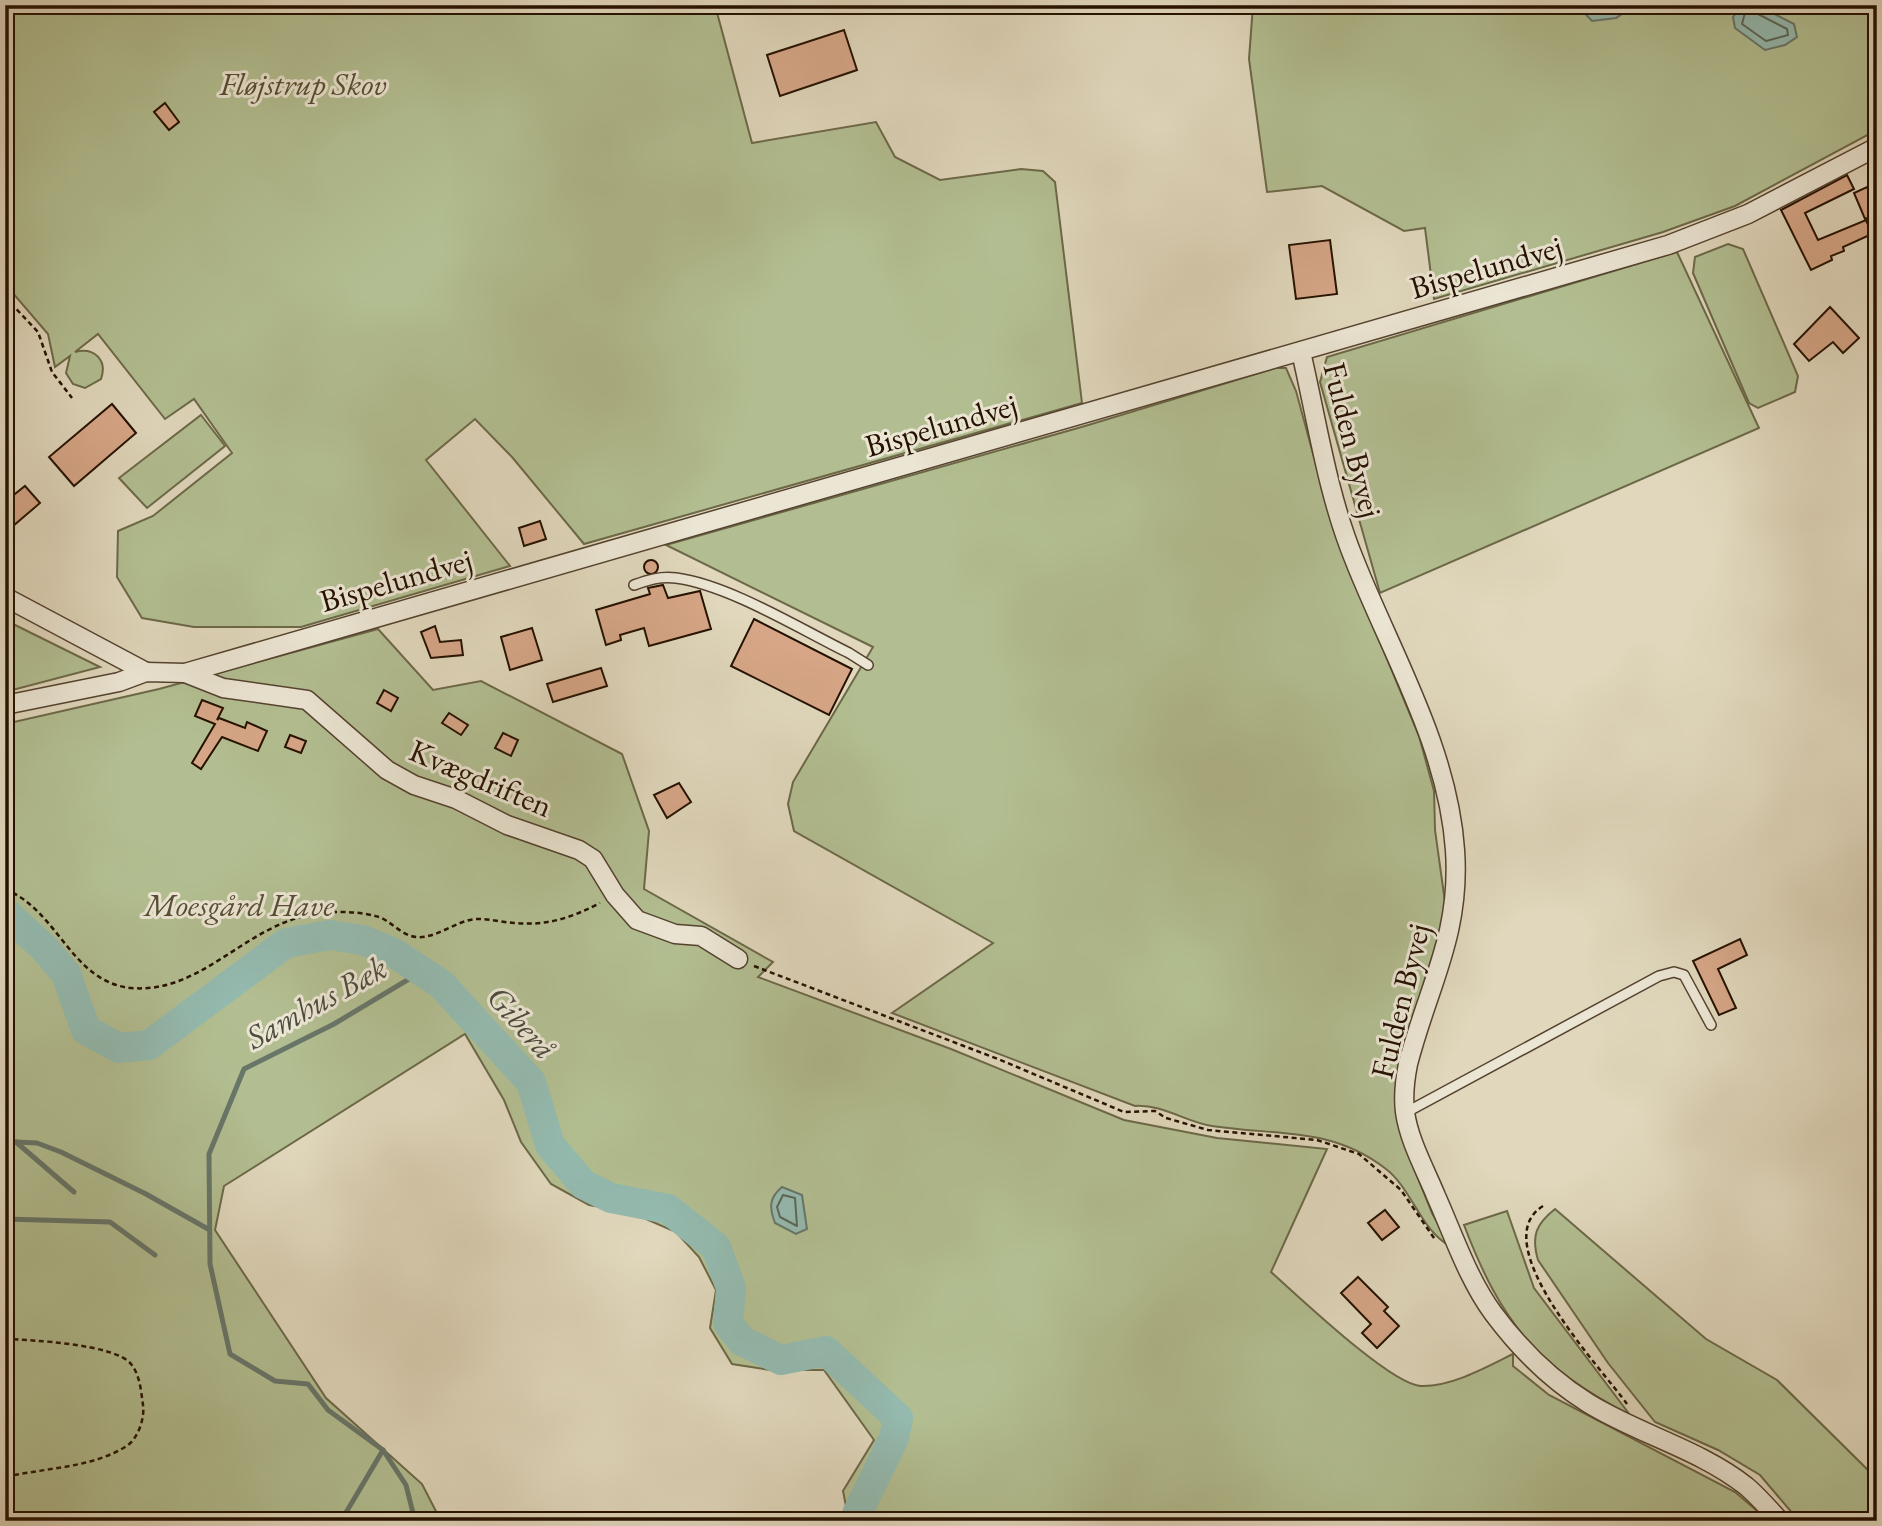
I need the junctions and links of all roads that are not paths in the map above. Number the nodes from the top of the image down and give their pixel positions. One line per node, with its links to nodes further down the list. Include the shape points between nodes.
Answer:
1 (1877, 147): 2 (street, Bispelundvej, via 1748,214 1668,245)
2 (1301, 352): 7 (street, Bispelundvej); 11 (street, Fulden Byvej, via 1338,511 1352,556 1429,734 1455,847 1449,942 1408,1064)
3 (634, 585): 5 (lane, via 674,577 705,584)
4 (5, 597): 6 (street)
5 (867, 665)
6 (146, 671): 7 (street, Bispelundvej); 8 (street, Bispelundvej, via 119,682)
7 (185, 673): 9 (street, Kvægdriften, via 223,688 307,700 387,770 507,825 579,850 593,859 637,920 675,934 701,936)
8 (5, 705)
9 (738, 959)
10 (1711, 1025): 11 (lane, via 1684,975 1659,976)
11 (1405, 1113): 12 (street, Fulden Byvej, via 1463,1258 1491,1310 1543,1370 1588,1403 1718,1467 1747,1487)
12 (1780, 1521)

